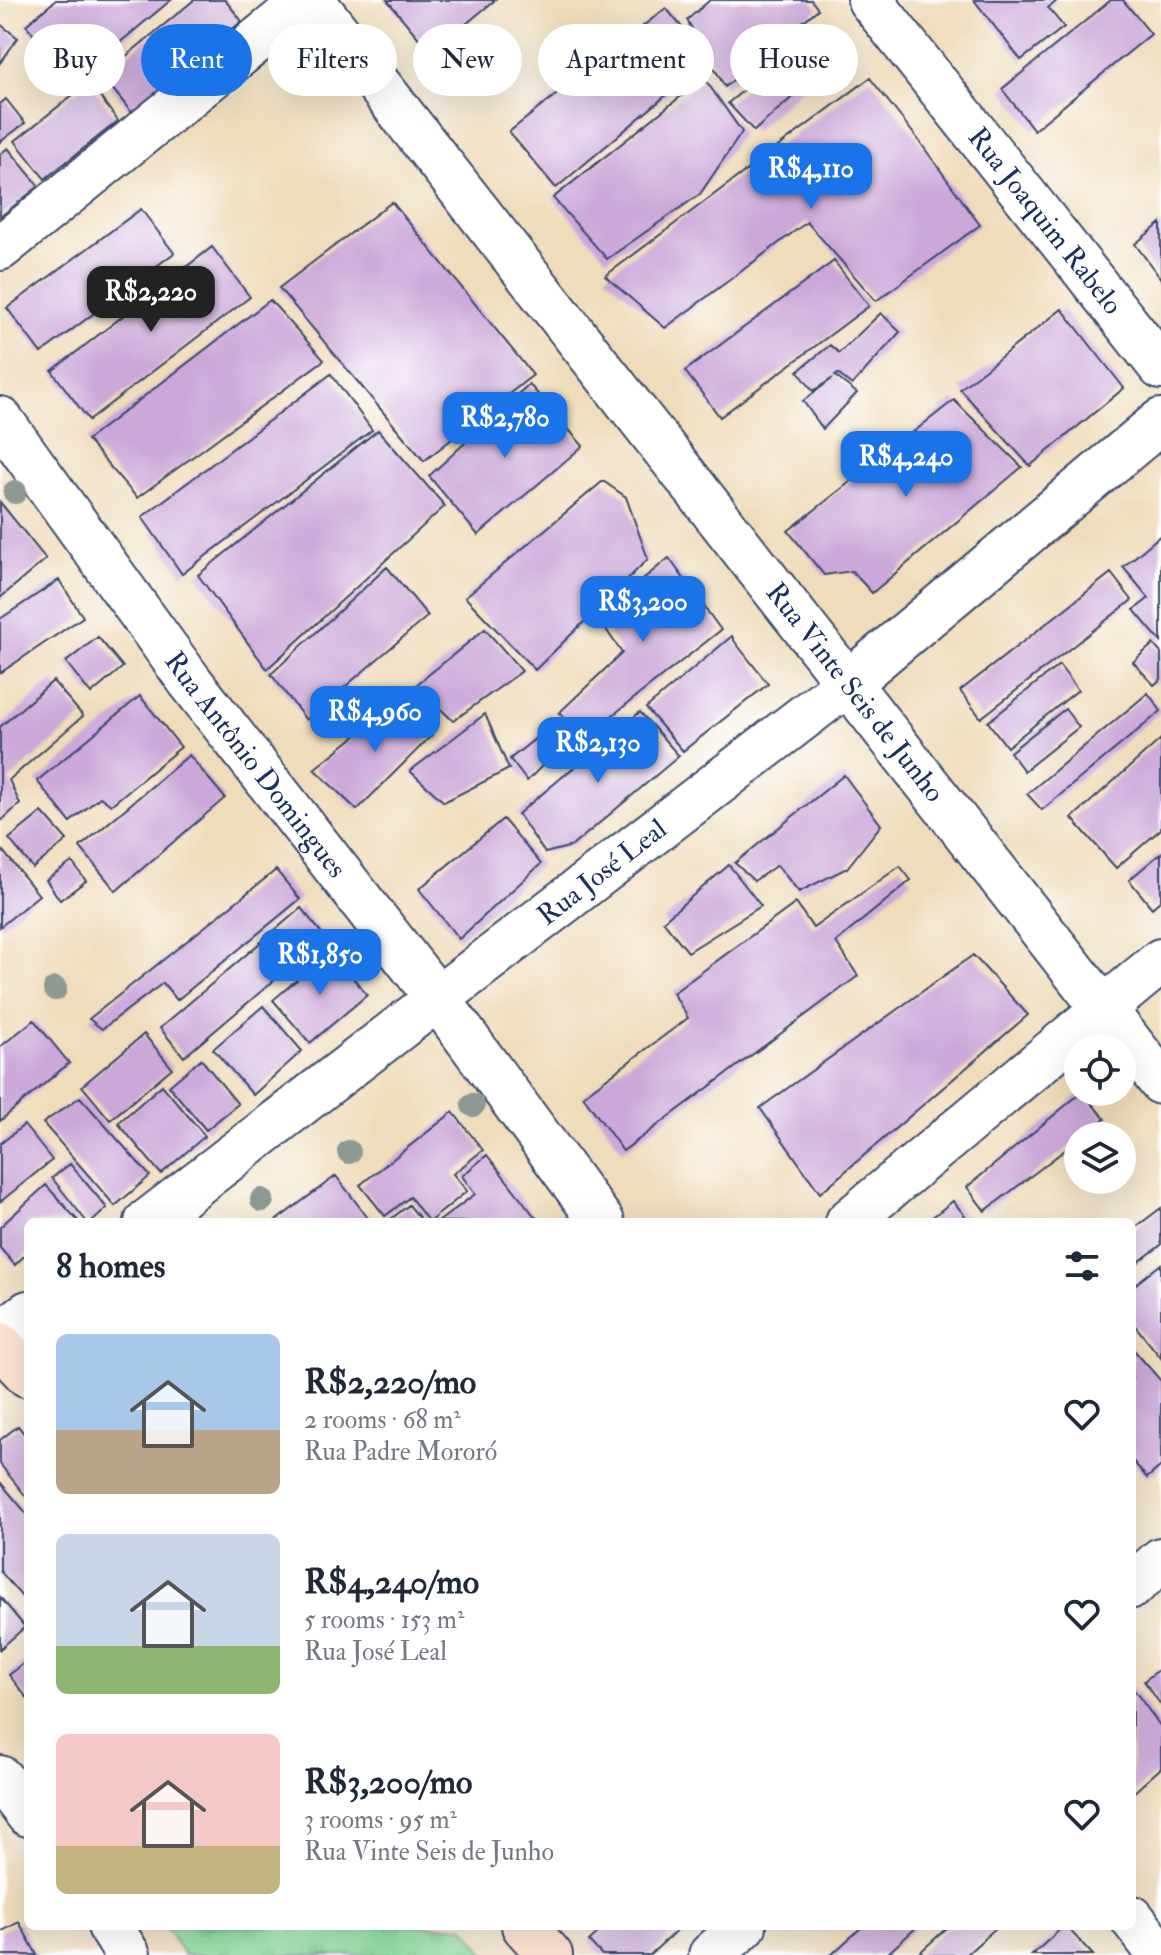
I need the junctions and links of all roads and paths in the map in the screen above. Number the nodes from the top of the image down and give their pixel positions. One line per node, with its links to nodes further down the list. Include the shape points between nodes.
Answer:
1 (309, 0): 3 (street); 7 (street, Rua Vinte Seis de Junho)
2 (870, 0): 4 (street, Rua Joaquim Rabelo)
3 (0, 248)
4 (1161, 367)
5 (0, 419): 9 (street, Rua Antônio Domingues, via 189,680)
6 (1161, 421): 7 (street, Rua José Leal)
7 (848, 683): 9 (street, Rua José Leal); 10 (street, Rua Vinte Seis de Junho)
8 (1161, 961): 10 (street)
9 (438, 999): 12 (street, Rua José Leal); 13 (street, Rua Antônio Domingues)
10 (1104, 1010): 11 (street, Rua Vinte Seis de Junho); 14 (street)
11 (1161, 1082)
12 (152, 1218)
13 (599, 1218)
14 (853, 1218)
15 (24, 1316): 16 (street)
16 (0, 1334)
17 (0, 1345): 18 (main road)
18 (24, 1371)
19 (1161, 1560): 20 (street)
20 (1136, 1582)
21 (0, 1778): 22 (street)
22 (24, 1809)
23 (1136, 1923): 30 (street)
24 (112, 1930): 27 (street)
25 (528, 1930): 28 (main road)
26 (739, 1930): 29 (street)
27 (128, 1955)
28 (550, 1955)
29 (711, 1955)
30 (1160, 1955)

